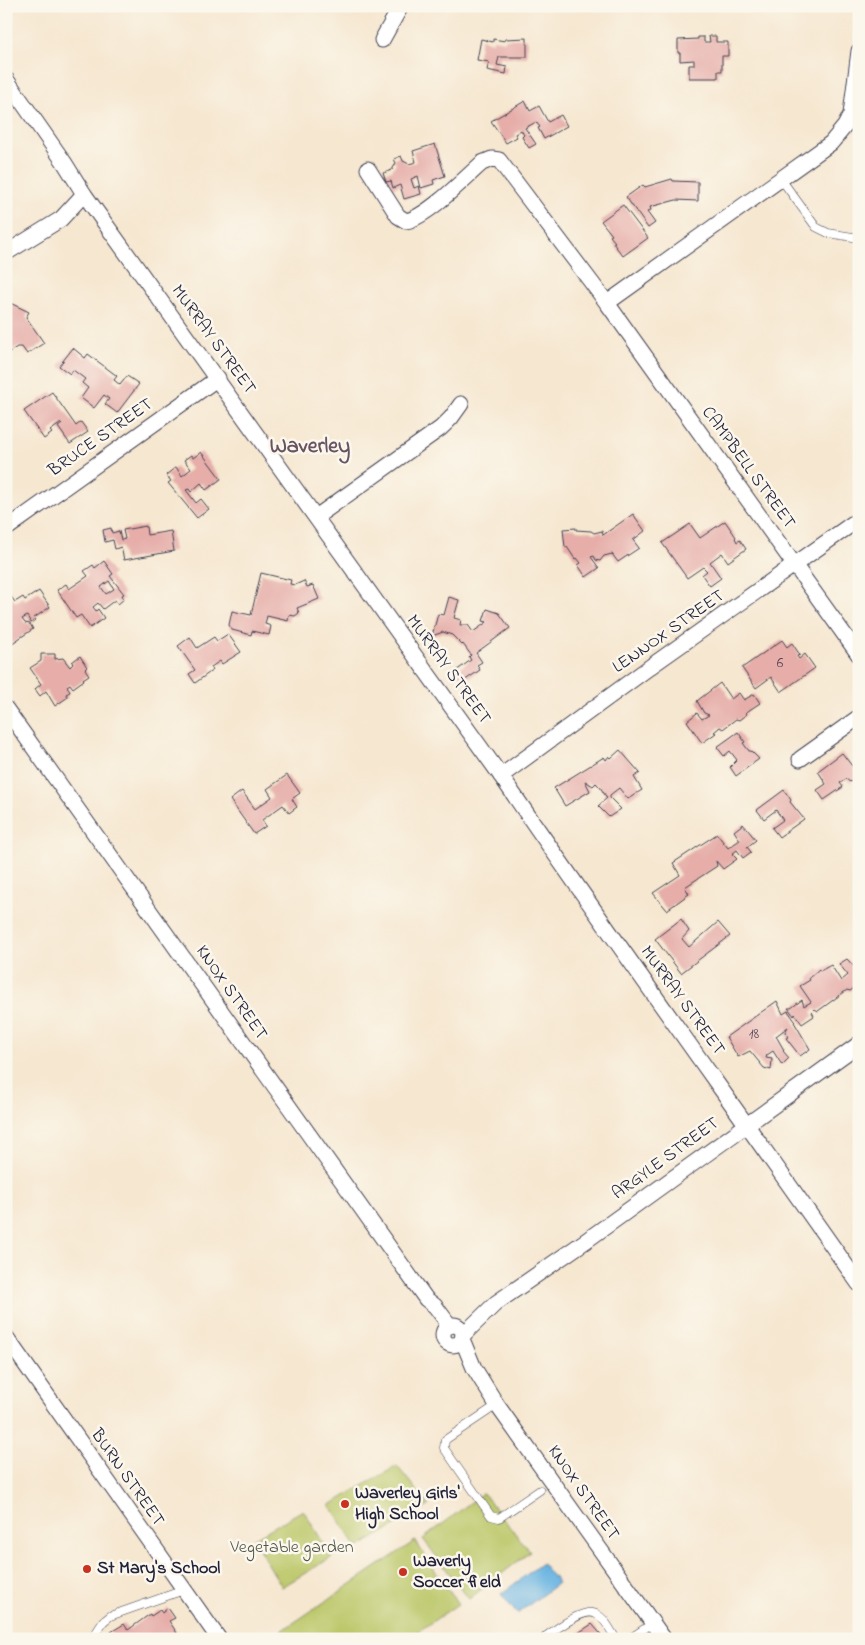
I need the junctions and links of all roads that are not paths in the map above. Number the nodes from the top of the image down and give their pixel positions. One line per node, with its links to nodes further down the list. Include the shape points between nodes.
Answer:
1 (401, 6): 2 (street)
2 (382, 40)
3 (859, 51): 6 (street, via 851,114 845,126 831,143)
4 (6, 79): 7 (street, MURRAY STREET)
5 (368, 169): 10 (street, CAMPBELL STREET, via 398,216 406,221 432,206 482,163 499,160)
6 (781, 179): 8 (lane, via 816,226 828,233); 10 (street)
7 (84, 194): 9 (street, via 61,219); 11 (street, MURRAY STREET)
8 (859, 238)
9 (6, 254)
10 (607, 303): 16 (street, CAMPBELL STREET)
11 (218, 378): 13 (street, MURRAY STREET); 15 (street, BRUCE STREET)
12 (461, 404): 13 (street, via 441,428)
13 (316, 517): 21 (street, MURRAY STREET)
14 (859, 519): 16 (street, LENNOX STREET)
15 (6, 529)
16 (795, 564): 17 (street, CAMPBELL STREET); 21 (street, LENNOX STREET)
17 (859, 655)
18 (6, 709): 25 (street, KNOX STREET, via 426,1299)
19 (859, 717): 20 (street)
20 (800, 759)
21 (502, 776): 23 (street, MURRAY STREET)
22 (859, 1044): 23 (street, ARGYLE STREET)
23 (747, 1123): 24 (street, MURRAY STREET); 25 (street, ARGYLE STREET)
24 (859, 1284)
25 (454, 1333): 27 (street, KNOX STREET)
26 (6, 1337): 29 (street, BURN STREET)
27 (497, 1405): 28 (lane, via 445,1440 444,1448 491,1516 498,1518); 30 (street, KNOX STREET)
28 (540, 1490)
29 (184, 1590): 32 (lane, via 110,1616); 33 (street, BURN STREET)
30 (653, 1624): 35 (lane); 36 (street, KNOX STREET)
31 (546, 1636): 34 (lane, via 582,1613 590,1612 597,1614)
32 (92, 1639)
33 (219, 1639)
34 (616, 1639)
35 (629, 1639)
36 (664, 1639)

